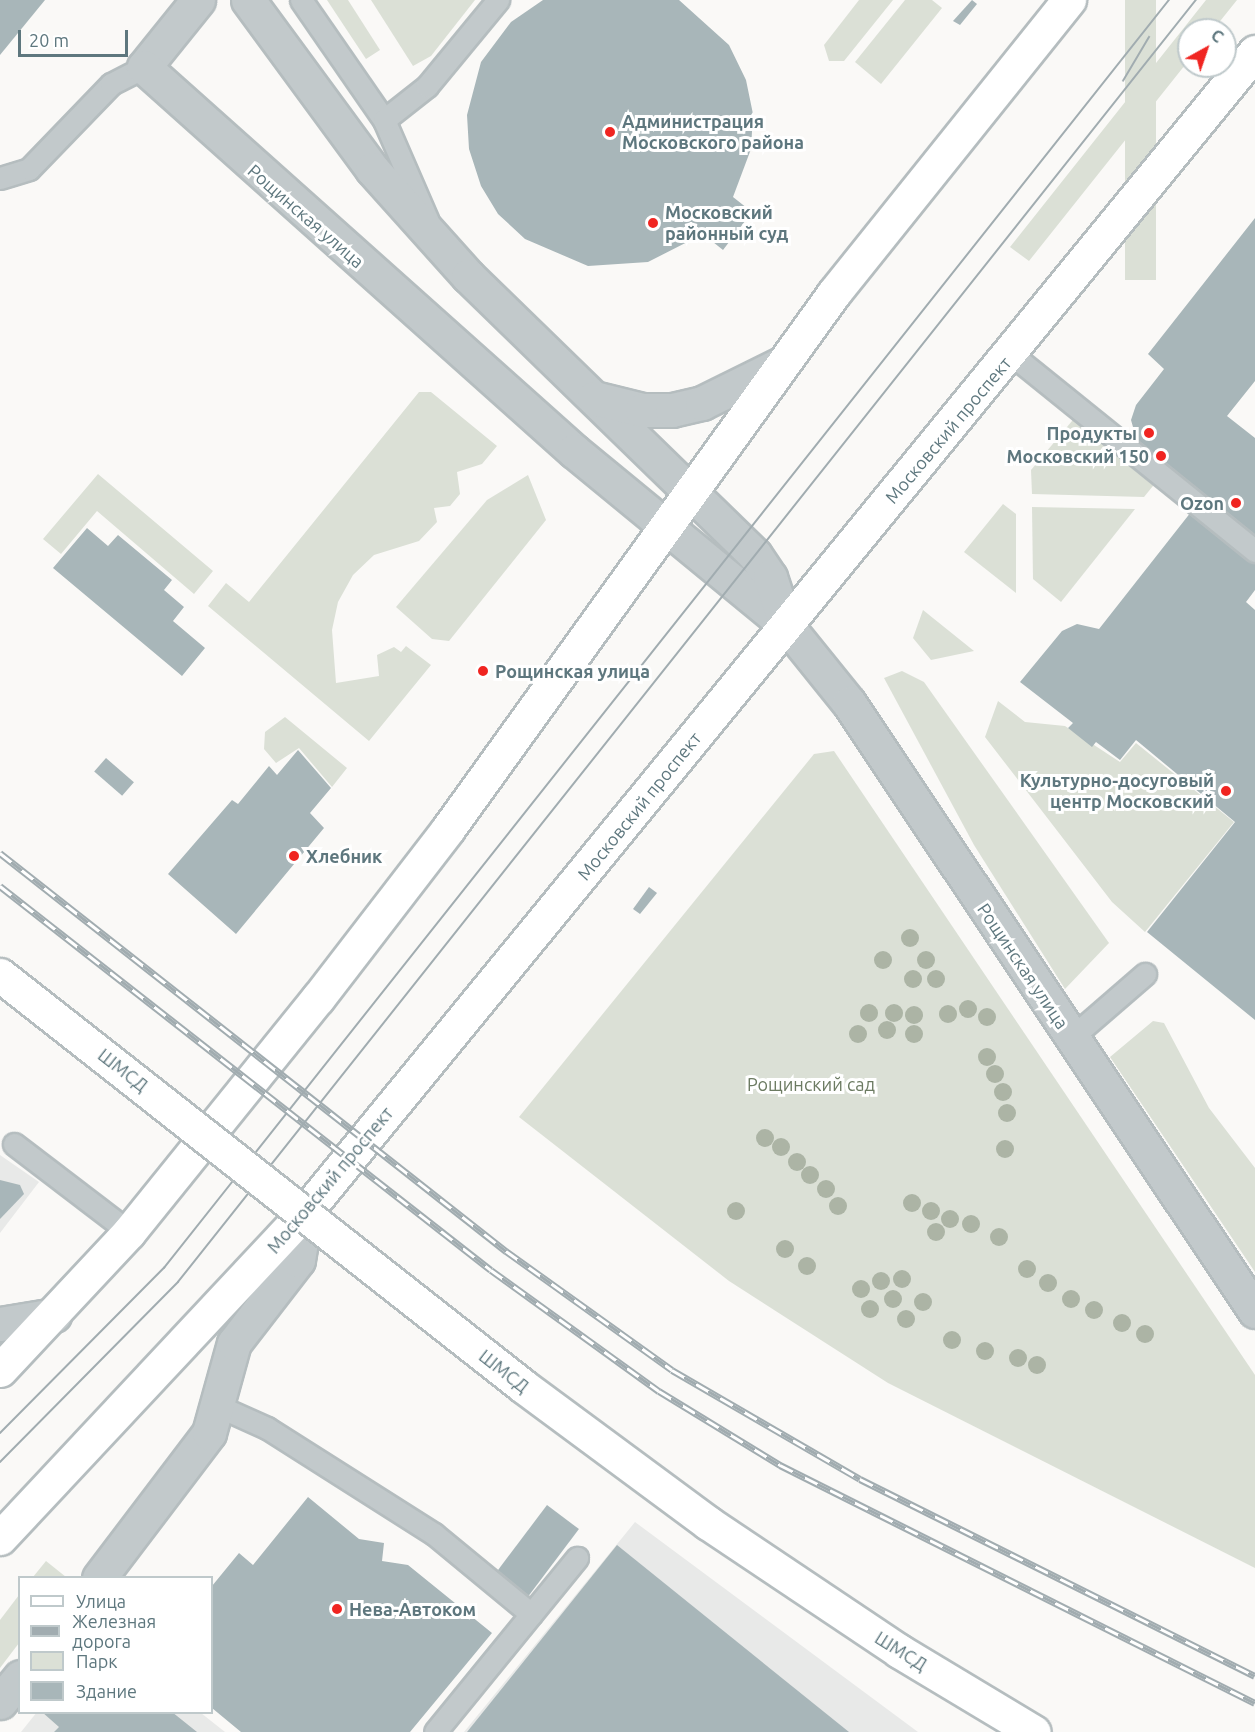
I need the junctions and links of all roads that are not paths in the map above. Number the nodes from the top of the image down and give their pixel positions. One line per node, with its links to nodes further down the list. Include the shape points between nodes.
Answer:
1 (198, 0): 7 (street)
2 (248, 0): 10 (street, Рощинская улица, via 372,169)
3 (301, 0): 8 (lane)
4 (498, 0): 8 (lane, via 427,86)
5 (1069, 0): 12 (main road)
6 (1255, 52): 11 (main road, Московский проспект)
7 (144, 67): 9 (lane, via 111,84 29,169); 15 (street, Рощинская улица, via 213,134)
8 (384, 120): 10 (lane)
9 (0, 178)
10 (433, 236): 13 (street, Рощинская улица)
11 (1011, 354): 16 (lane); 17 (main road, Московский проспект)
12 (782, 364): 13 (street, via 702,403 672,410 642,410); 14 (main road)
13 (592, 397): 14 (street, Рощинская улица)
14 (691, 489): 15 (main road); 17 (street, Рощинская улица, via 755,555 770,577)
15 (666, 526): 17 (street, Рощинская улица); 24 (main road, via 448,829)
16 (1255, 551)
17 (786, 626): 21 (street, Рощинская улица, via 849,703); 23 (main road, Московский проспект)
18 (1145, 974): 21 (lane)
19 (0, 975): 38 (main road, ШМСД, bridge, via 523,1386 708,1523 899,1651)
20 (0, 991): 37 (main road, ШМСД, via 597,1460 698,1534)
21 (1071, 1038): 25 (street, Рощинская улица)
22 (14, 1144): 24 (lane)
23 (306, 1211): 29 (street, via 298,1260 234,1343); 30 (main road, Московский проспект)
24 (129, 1232): 26 (main road)
25 (1255, 1311)
26 (54, 1315): 27 (street); 28 (main road)
27 (0, 1324)
28 (0, 1370)
29 (218, 1406): 32 (street, via 195,1457); 33 (lane, via 267,1428 434,1534)
30 (0, 1539)
31 (577, 1558): 33 (lane)
32 (101, 1576)
33 (531, 1614): 36 (lane)
34 (18, 1680): 35 (street)
35 (0, 1702)
36 (435, 1732)
37 (1006, 1732)
38 (1034, 1732)

